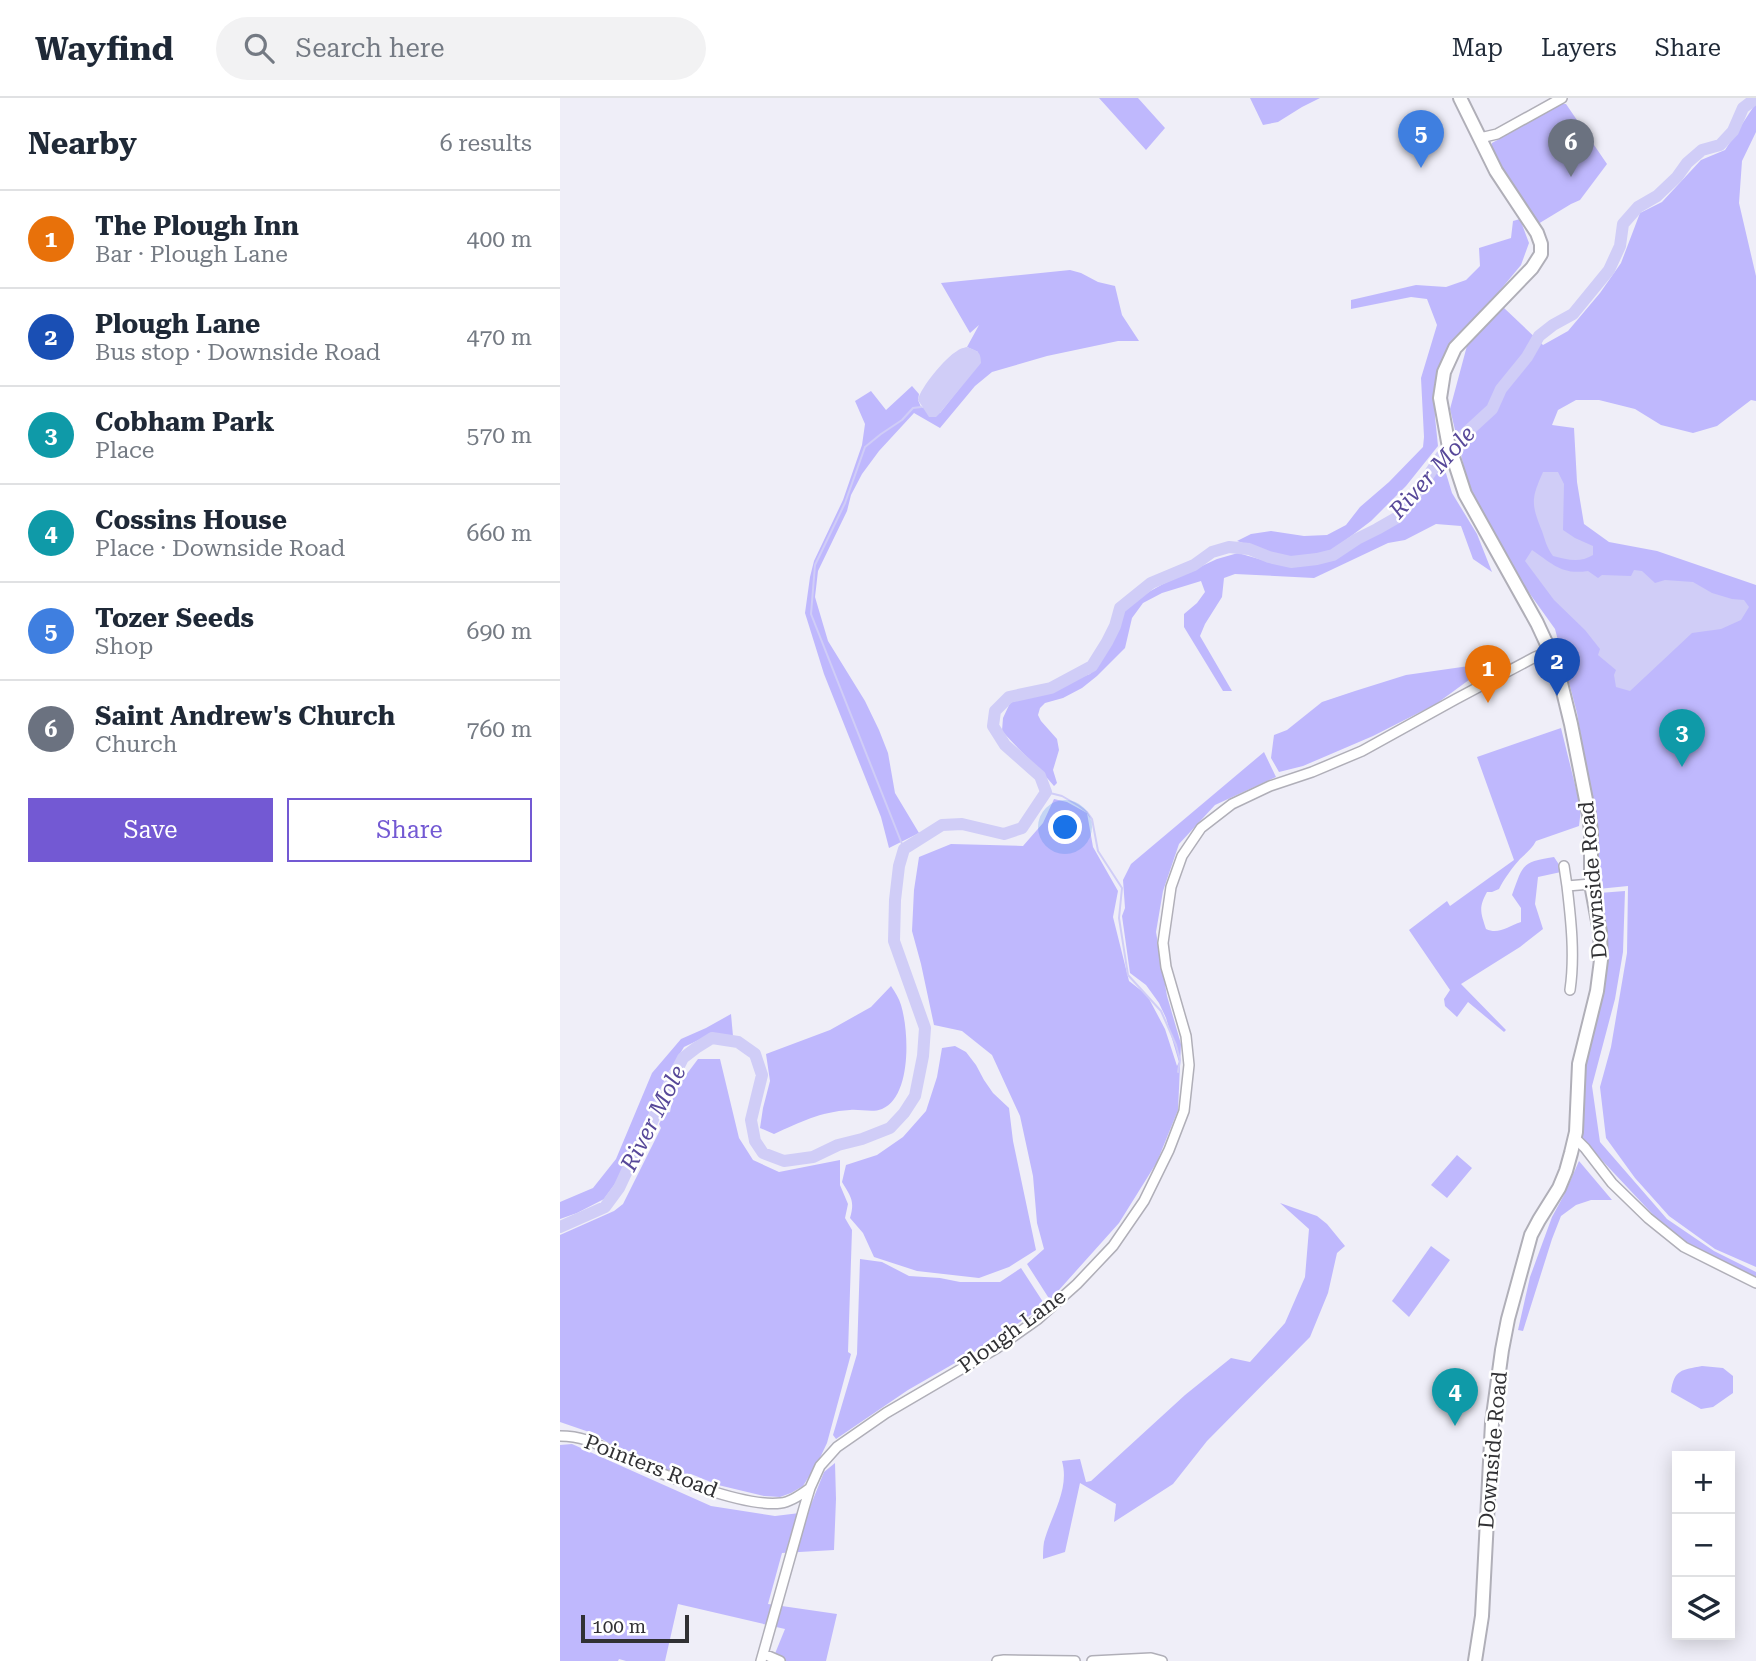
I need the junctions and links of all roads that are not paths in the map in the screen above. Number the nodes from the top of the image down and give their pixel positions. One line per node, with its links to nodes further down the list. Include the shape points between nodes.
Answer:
1 (1460, 98): 3 (street)
2 (1562, 98): 3 (street, via 1497,134)
3 (1480, 138): 4 (street, Downside Road, via 1534,227 1541,254 1455,348 1442,379 1440,398 1450,451 1469,504)
4 (1550, 651): 6 (street, Downside Road, via 1567,703 1589,815); 12 (street, Plough Lane, via 1362,751 1232,804 1201,828 1182,856 1171,887 1163,943 1186,1036 1189,1065 1184,1111 1144,1200 1113,1247 1038,1319 837,1447 820,1466)
5 (1564, 866): 7 (street)
6 (1591, 884): 7 (street); 9 (street, Downside Road, via 1601,960 1579,1064)
7 (1567, 886): 8 (street)
8 (1570, 990)
9 (1575, 1139): 10 (street, via 1612,1183 1684,1247); 21 (street, Downside Road, via 1563,1180 1531,1235 1506,1329 1492,1423 1482,1616)
10 (1756, 1283)
11 (560, 1436): 13 (street, Pointers Road, via 581,1437 655,1471 720,1493)
12 (810, 1488): 13 (street); 14 (street, Plough Lane)
13 (783, 1503): 14 (street)
14 (801, 1518): 15 (street, Plough Lane)
15 (762, 1658): 16 (street)
16 (780, 1661)
17 (997, 1661): 18 (street)
18 (1074, 1661)
19 (1092, 1661): 20 (street)
20 (1162, 1661)
21 (1475, 1661)

